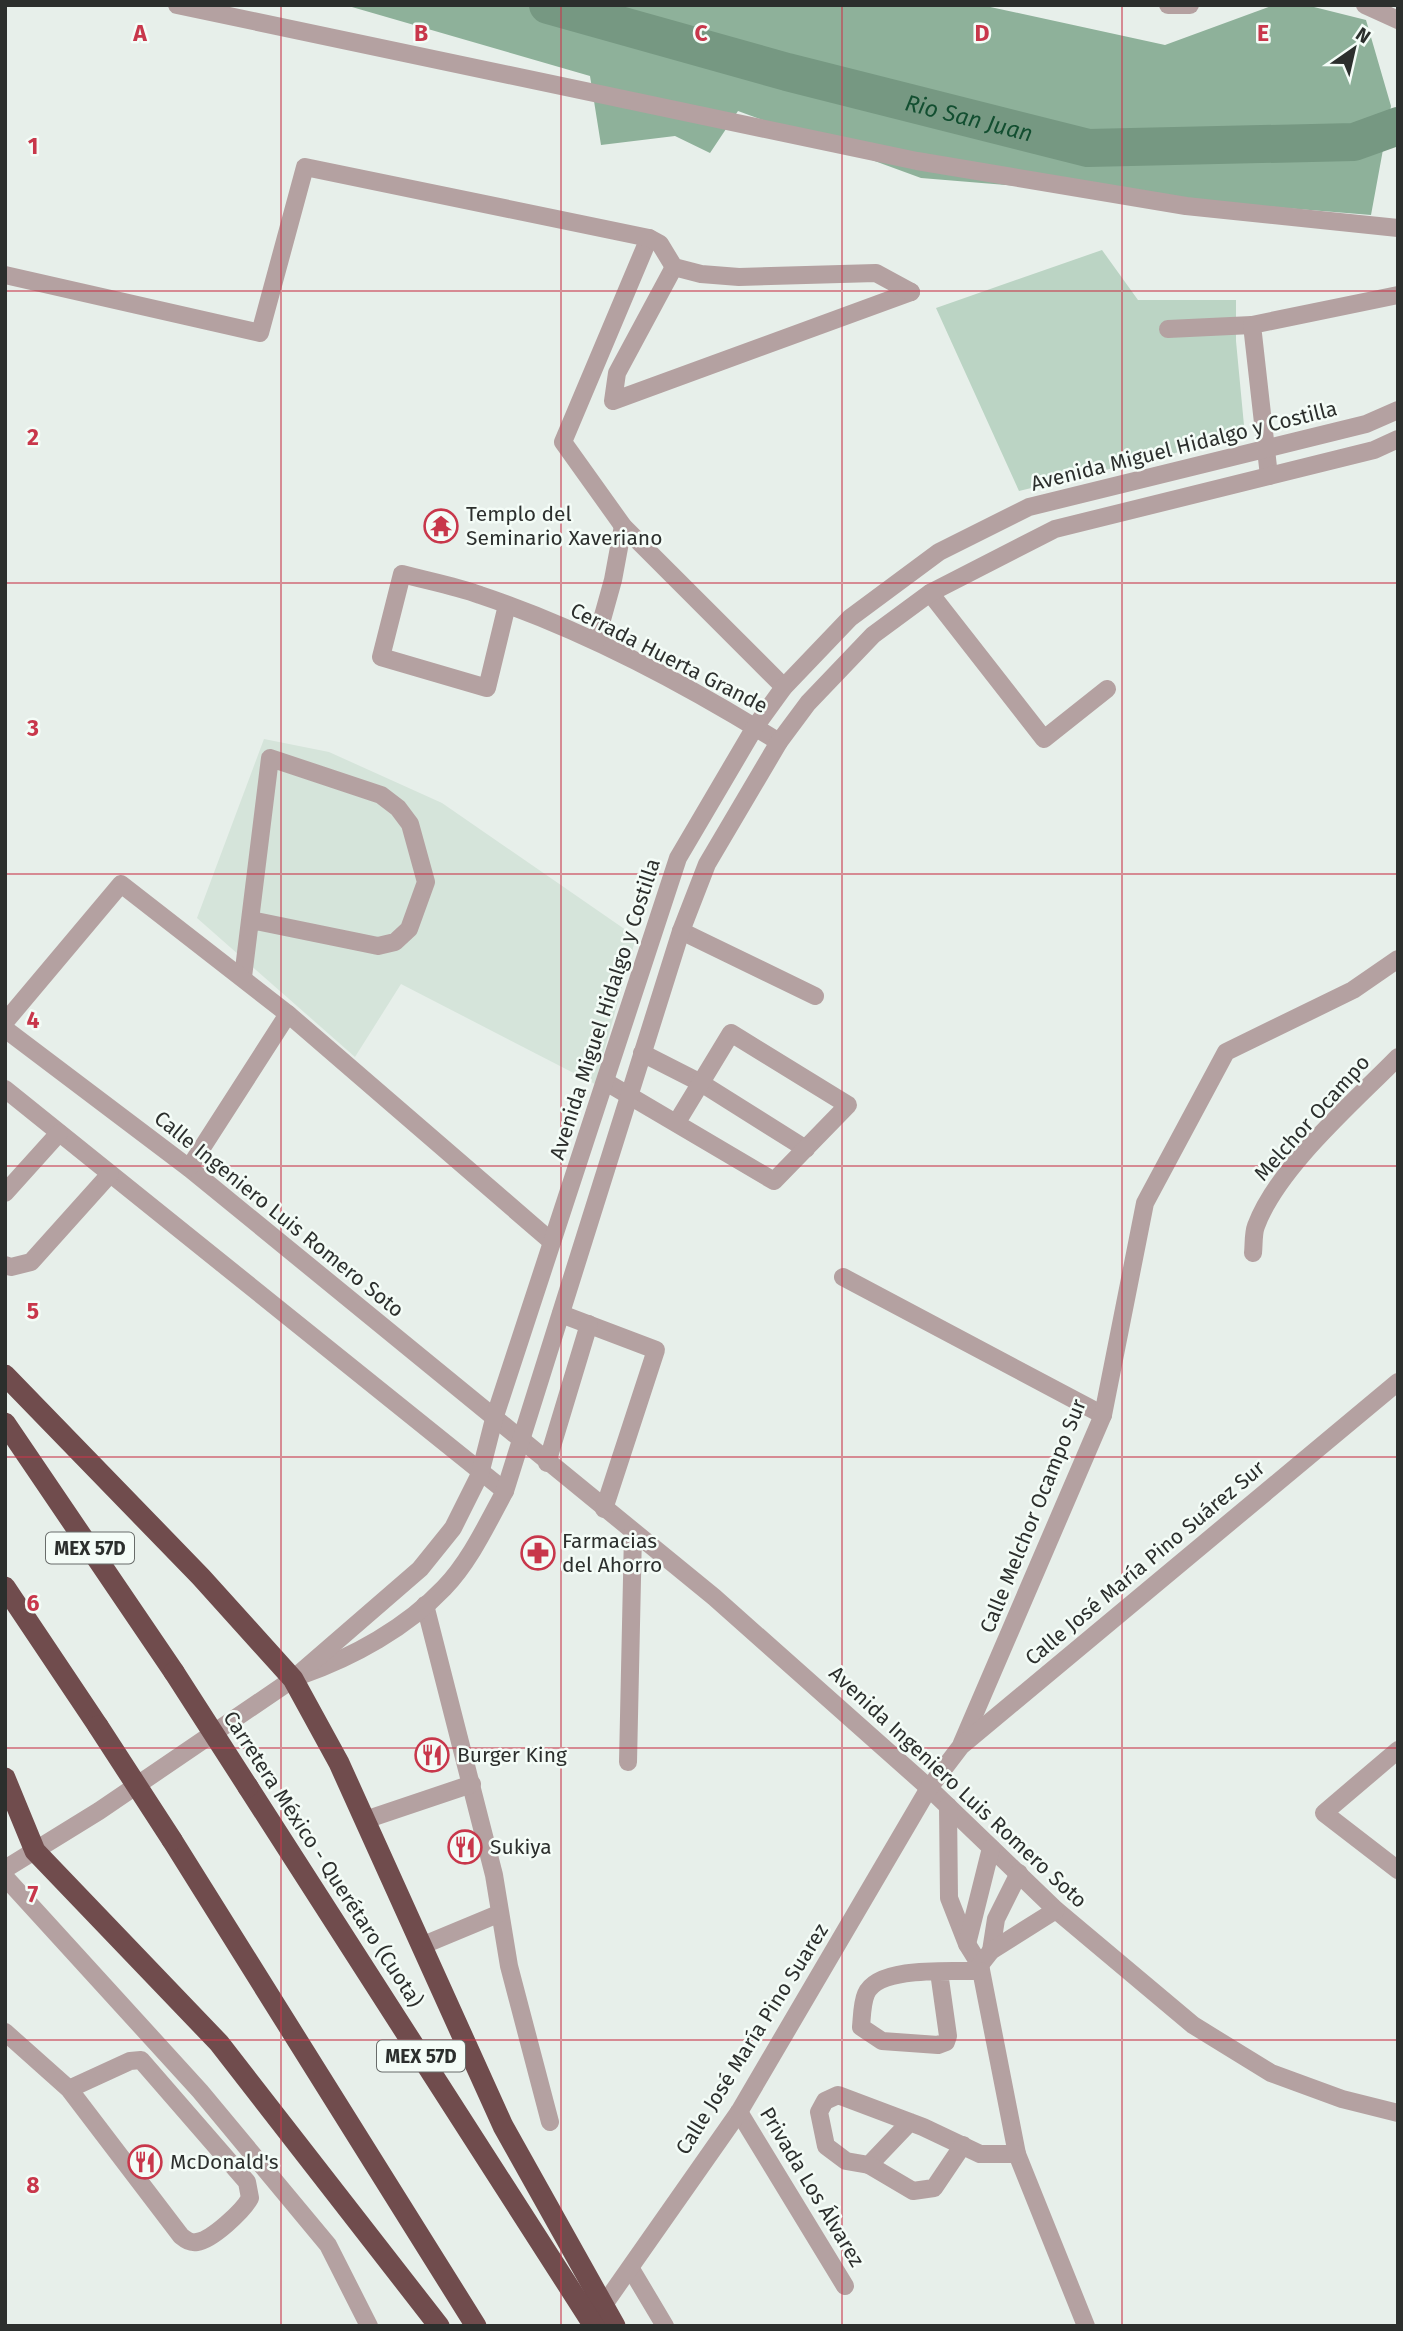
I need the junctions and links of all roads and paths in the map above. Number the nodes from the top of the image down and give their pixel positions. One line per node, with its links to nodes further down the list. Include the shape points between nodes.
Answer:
1 (177, 5): 6 (street, via 917,161 1186,206)
2 (1168, 5): 3 (street)
3 (1190, 5)
4 (1365, 5): 5 (street)
5 (1398, 20)
6 (1398, 228)
7 (649, 238): 8 (street, via 660,244); 9 (street, via 304,167 260,334); 17 (street, via 563,442)
8 (674, 267): 8 (street, via 739,277 876,273 911,292 613,401 617,373)
9 (5, 275)
10 (1398, 295): 11 (street)
11 (1252, 326): 12 (street); 15 (street)
12 (1168, 329)
13 (1398, 410): 15 (street, Avenida Miguel Hidalgo y Costilla, via 1366,424)
14 (1398, 439): 16 (street, Avenida Miguel Hidalgo y Costilla, via 1374,450)
15 (1266, 449): 16 (street); 21 (street, Avenida Miguel Hidalgo y Costilla, via 1029,507 939,552 861,610)
16 (1269, 476): 18 (street, Avenida Miguel Hidalgo y Costilla, via 1055,529)
17 (623, 526): 20 (street); 21 (street)
18 (930, 593): 22 (street, via 1044,739); 24 (street, Avenida Miguel Hidalgo y Costilla, via 873,635 808,703)
19 (507, 605): 19 (street, Cerrada Huerta Grande, via 487,688 381,657 402,575); 20 (street, Cerrada Huerta Grande)
20 (596, 641): 23 (street, Cerrada Huerta Grande)
21 (784, 687): 23 (street, Avenida Miguel Hidalgo y Costilla)
22 (1107, 689)
23 (755, 727): 24 (street, Cerrada Huerta Grande); 35 (street, Avenida Miguel Hidalgo y Costilla, via 678,858)
24 (779, 742): 26 (street, Avenida Miguel Hidalgo y Costilla, via 707,864)
25 (251, 920): 25 (street, via 270,758 381,795 410,824 426,882 409,929 395,942 377,946); 28 (street)
26 (681, 931): 29 (street); 33 (street, Avenida Miguel Hidalgo y Costilla)
27 (1398, 959): 53 (street, Calle Melchor Ocampo Sur, via 1353,990 1226,1052 1145,1203)
28 (243, 977): 30 (street); 31 (street, via 121,884)
29 (815, 996)
30 (288, 1014): 42 (street); 45 (street)
31 (5, 1022)
32 (5, 1029): 42 (street, Calle Ingeniero Luis Romero Soto)
33 (642, 1053): 36 (street); 38 (street, Avenida Miguel Hidalgo y Costilla)
34 (1398, 1057): 46 (street, Melchor Ocampo, via 1294,1166 1255,1228)
35 (606, 1082): 38 (street); 45 (street, Avenida Miguel Hidalgo y Costilla)
36 (701, 1083): 39 (street); 41 (street); 41 (street, via 731,1032 848,1105)
37 (5, 1089): 40 (street)
38 (630, 1094): 39 (street); 49 (street, Avenida Miguel Hidalgo y Costilla)
39 (677, 1122): 41 (street, via 774,1181)
40 (59, 1133): 43 (street); 44 (street)
41 (806, 1149)
42 (189, 1168): 54 (street, Calle Ingeniero Luis Romero Soto)
43 (110, 1174): 47 (street, via 31,1262 11,1268); 58 (street)
44 (5, 1193)
45 (552, 1242): 54 (street, Avenida Miguel Hidalgo y Costilla)
46 (1253, 1252)
47 (5, 1265)
48 (843, 1277): 53 (street)
49 (561, 1314): 50 (street); 56 (street, Avenida Miguel Hidalgo y Costilla)
50 (589, 1324): 57 (street); 60 (street, via 656,1350)
51 (5, 1375): 64 (highway)
52 (1398, 1382): 65 (street, Calle José María Pino Suárez Sur)
53 (1103, 1415): 65 (street, Calle Melchor Ocampo Sur)
54 (495, 1419): 56 (street, Calle Ingeniero Luis Romero Soto); 58 (street, Avenida Miguel Hidalgo y Costilla)
55 (5, 1423): 100 (highway, Carretera México - Querétaro (Cuota) / MEX 57D, bridge, via 174,1672)
56 (520, 1441): 57 (street, Avenida Ingeniero Luis Romero Soto); 59 (street, Avenida Miguel Hidalgo y Costilla)
57 (547, 1463): 60 (street, Avenida Ingeniero Luis Romero Soto)
58 (480, 1474): 59 (street); 64 (street, Avenida Miguel Hidalgo y Costilla, via 453,1528 420,1569)
59 (505, 1491): 63 (street, Avenida Miguel Hidalgo y Costilla, via 478,1541 446,1586)
60 (604, 1509): 61 (street, Avenida Ingeniero Luis Romero Soto)
61 (633, 1533): 67 (street); 70 (street, Avenida Ingeniero Luis Romero Soto, via 715,1597)
62 (5, 1587): 99 (highway, bridge, via 172,1840)
63 (425, 1605): 64 (street, Avenida Miguel Hidalgo y Costilla, via 345,1660); 69 (street)
64 (293, 1679): 72 (highway, via 340,1763); 74 (street, Avenida Miguel Hidalgo y Costilla)
65 (961, 1746): 70 (street, Calle José María Pino Suárez Sur)
66 (1398, 1751): 76 (street, via 1324,1813)
67 (628, 1762)
68 (5, 1778): 74 (highway)
69 (472, 1784): 72 (street); 80 (street, via 494,1875)
70 (929, 1788): 71 (street, Avenida Ingeniero Luis Romero Soto); 87 (street, Calle José María Pino Suarez)
71 (948, 1806): 73 (street, Avenida Ingeniero Luis Romero Soto); 81 (street, via 949,1898)
72 (365, 1820): 82 (highway)
73 (991, 1848): 77 (street, Avenida Ingeniero Luis Romero Soto); 81 (street)
74 (35, 1850): 75 (street, Avenida Miguel Hidalgo y Costilla); 98 (highway, via 219,2043)
75 (5, 1869)
76 (1398, 1870)
77 (1018, 1873): 79 (street, Avenida Ingeniero Luis Romero Soto); 83 (street, via 996,1919)
78 (5, 1877): 97 (street, via 200,2091 328,2245)
79 (1056, 1910): 83 (street); 88 (street, Avenida Ingeniero Luis Romero Soto, via 1193,2025 1271,2073)
80 (498, 1914): 82 (street); 89 (street)
81 (967, 1944): 83 (street)
82 (421, 1945): 96 (highway, via 503,2126)
83 (984, 1962): 84 (street); 92 (street)
84 (939, 1972): 84 (street, via 898,1974 874,1983 865,1995 861,2027 882,2041 946,2042)
85 (5, 2032): 86 (street)
86 (69, 2089): 86 (street, via 141,2060 247,2182 250,2198 243,2211 201,2242 181,2236)
87 (739, 2112): 94 (street, Calle José María Pino Suarez); 95 (street, Privada Los Álvarez)
88 (1398, 2113)
89 (550, 2122)
90 (910, 2122): 91 (street); 93 (street); 93 (street, via 838,2095 825,2101 819,2112 825,2146 846,2161)
91 (963, 2145): 92 (street, via 980,2154); 93 (street, via 934,2188 913,2191)
92 (1017, 2154): 103 (street)
93 (869, 2165)
94 (631, 2269): 96 (street, Calle José María Pino Suarez); 102 (street)
95 (845, 2286)
96 (603, 2306): 101 (highway)
97 (369, 2326)
98 (439, 2326)
99 (476, 2326)
100 (594, 2326)
101 (615, 2326)
102 (665, 2326)
103 (1086, 2326)

